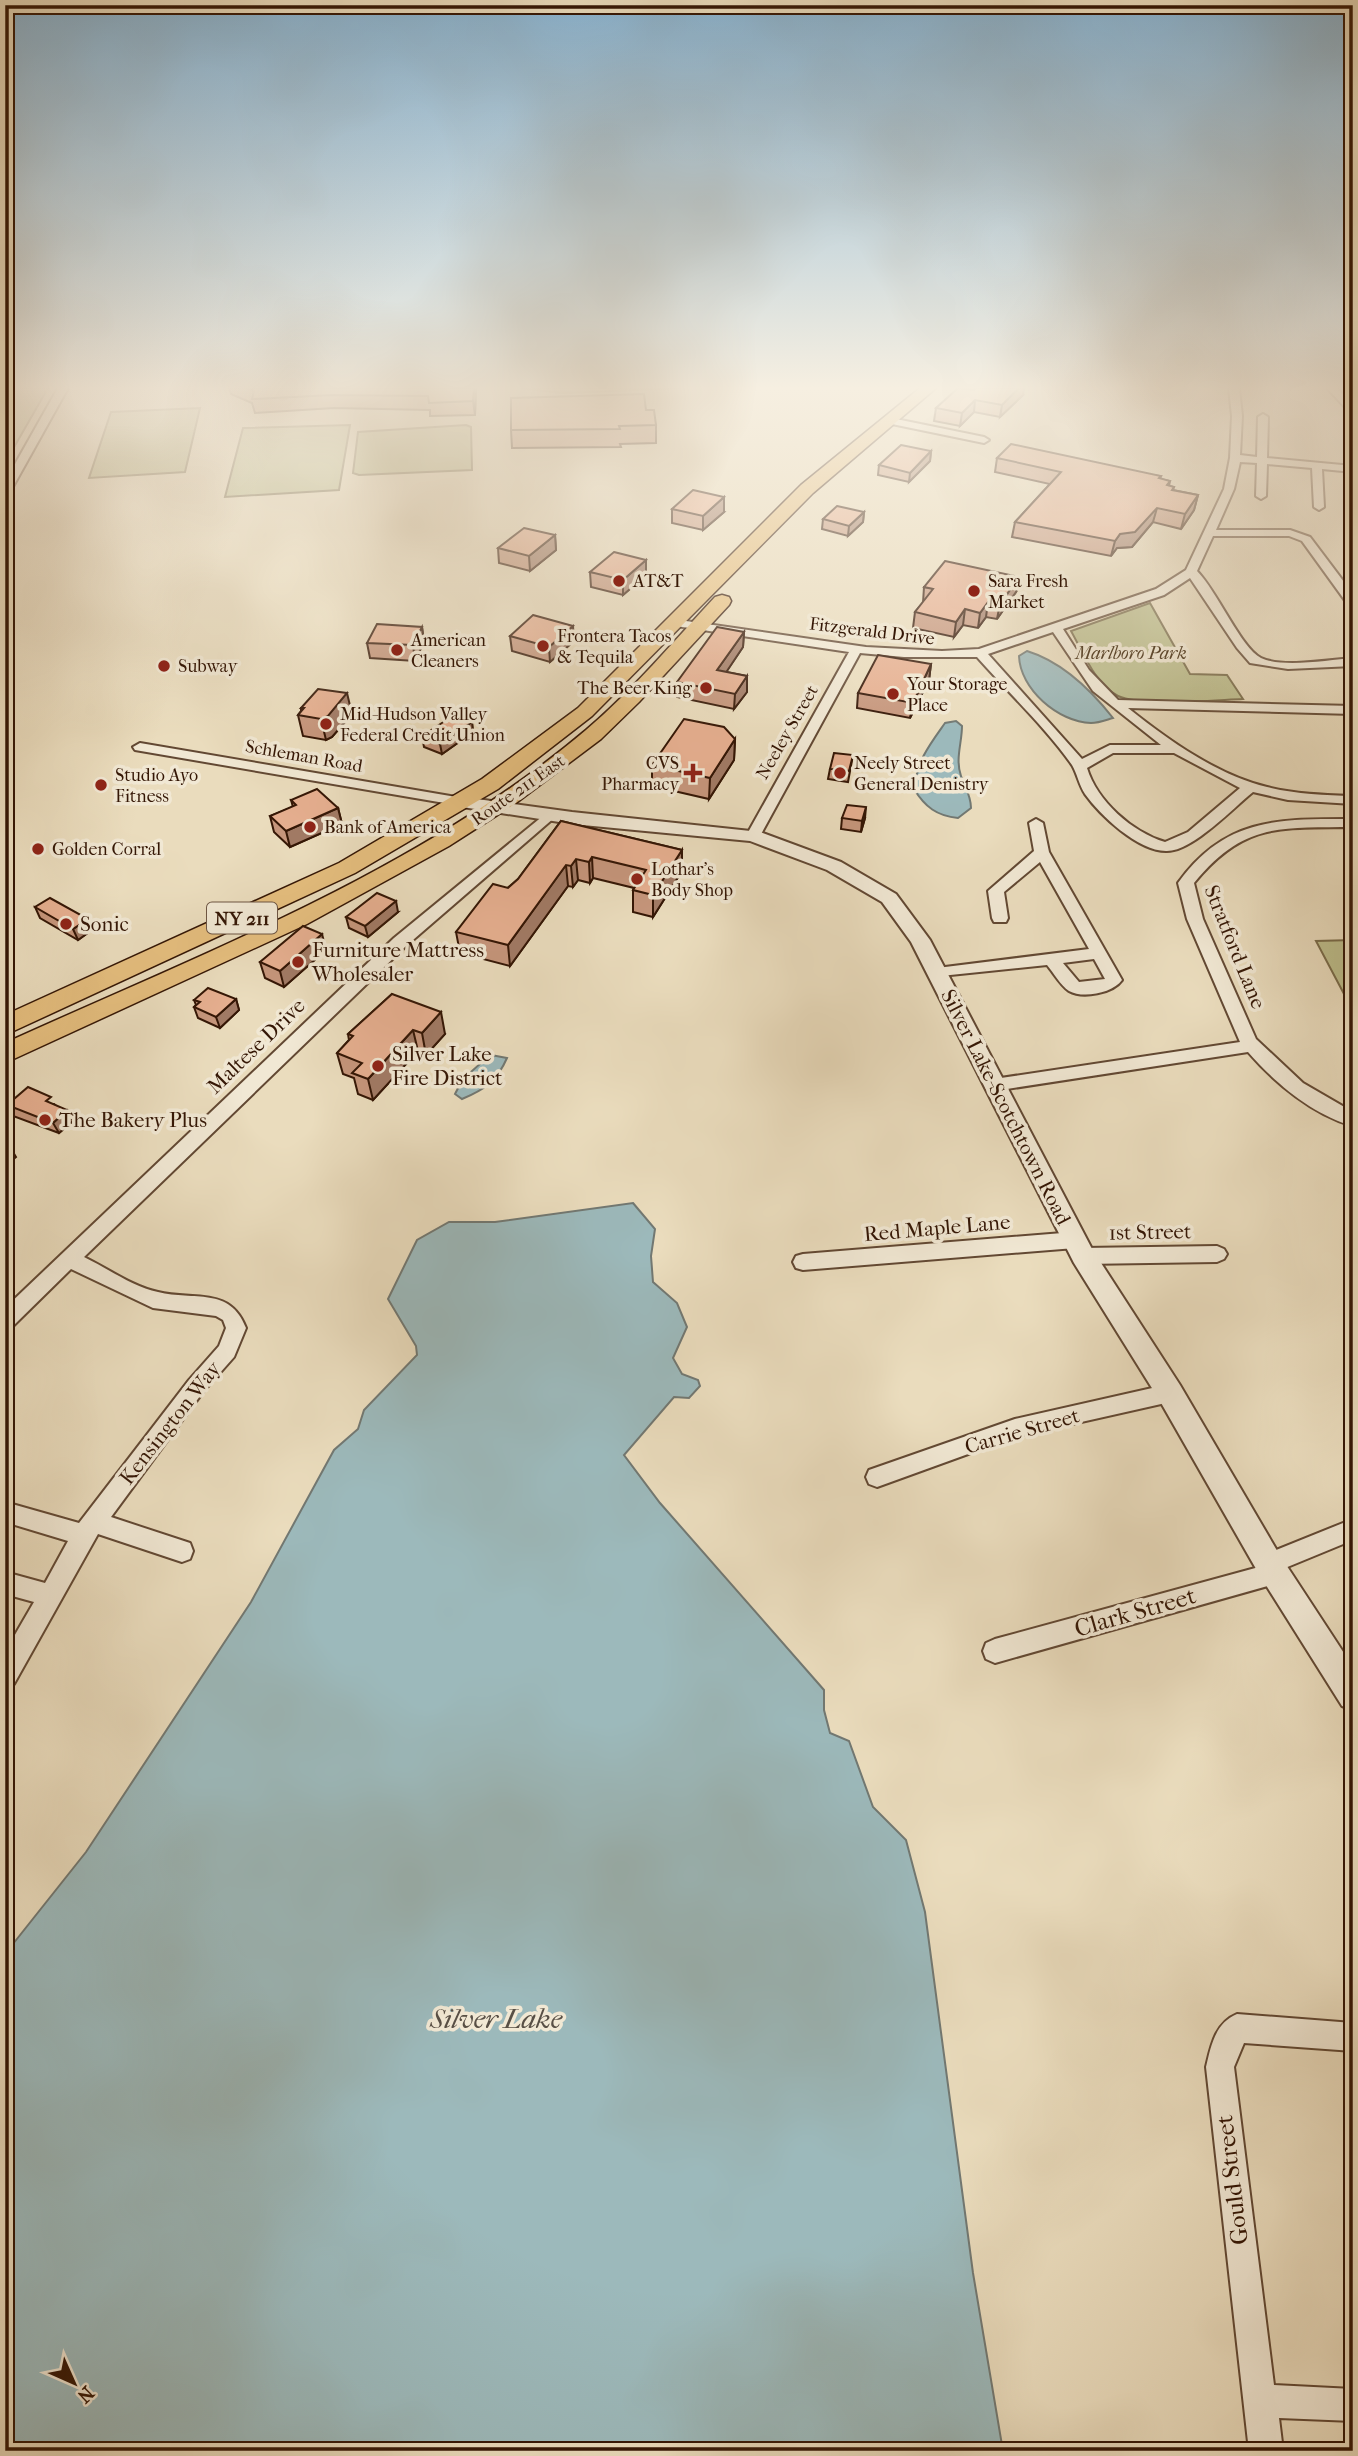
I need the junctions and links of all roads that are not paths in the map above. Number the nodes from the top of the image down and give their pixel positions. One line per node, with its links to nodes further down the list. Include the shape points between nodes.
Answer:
1 (794, 503): 9 (main road, Route 211 East / NY 211)
2 (817, 503): 10 (main road, Route 211 East / NY 211)
3 (1223, 503): 6 (street)
4 (1319, 503): 5 (street)
5 (1319, 508)
6 (1208, 533): 7 (street); 8 (street, via 1299,535)
7 (1191, 572): 11 (street, Fitzgerald Drive, via 1160,592); 14 (street, via 1203,582 1256,661)
8 (1353, 603)
9 (676, 622): 10 (street, Fitzgerald Drive); 22 (main road, Route 211 East / NY 211, via 585,712)
10 (701, 625): 12 (street, Fitzgerald Drive); 23 (main road, Route 211 East / NY 211, via 604,726)
11 (1055, 626): 13 (street, Fitzgerald Drive); 15 (street, via 1084,672)
12 (857, 648): 13 (street, Fitzgerald Drive, via 924,656); 27 (street, Neeley Street)
13 (980, 653): 19 (street)
14 (1353, 662)
15 (1117, 705): 16 (street); 18 (street)
16 (1353, 710)
17 (140, 747): 22 (street, Schleman Road)
18 (1179, 749): 19 (street, via 1110,749); 20 (street)
19 (1080, 766): 20 (street, via 1081,780 1126,827 1166,847 1193,835)
20 (1250, 787): 21 (street)
21 (1353, 800)
22 (462, 802): 23 (street, Silver Lake-Scotchtown Road); 33 (main road, Route 211 East / NY 211, via 303,889)
23 (496, 807): 24 (street, Silver Lake-Scotchtown Road); 35 (main road, Route 211 East / NY 211, via 331,901)
24 (549, 815): 27 (street, Silver Lake-Scotchtown Road); 40 (street, Maltese Drive, via 391,950)
25 (1036, 823): 28 (street)
26 (1353, 823): 34 (street, Stratford Lane, via 1252,828 1220,846 1185,883 1195,919)
27 (752, 836): 32 (street, Silver Lake-Scotchtown Road, via 834,866 880,891 906,917)
28 (1042, 852): 29 (street, via 996,891); 30 (street)
29 (1000, 918)
30 (1100, 953): 31 (street); 31 (street, via 1114,980 1085,989 1074,987)
31 (1052, 960): 32 (street)
32 (937, 973): 36 (street, Silver Lake-Scotchtown Road)
33 (5, 1026)
34 (1252, 1046): 36 (street); 37 (street, Stratford Lane, via 1305,1092)
35 (5, 1054)
36 (994, 1085): 38 (street, Silver Lake-Scotchtown Road)
37 (1353, 1120)
38 (1079, 1248): 39 (street, 1st Street); 41 (street, Red Maple Lane); 43 (street, Silver Lake-Scotchtown Road)
39 (1217, 1254)
40 (69, 1259): 42 (street, Maltese Drive); 46 (street, Kensington Way, via 153,1300 220,1308 231,1315 236,1328 227,1351)
41 (803, 1262)
42 (5, 1321)
43 (1170, 1393): 44 (street, Carrie Street, via 1015,1428); 49 (street, Silver Lake-Scotchtown Road)
44 (877, 1477)
45 (5, 1512): 46 (street)
46 (89, 1529): 48 (street); 51 (street, Kensington Way)
47 (1353, 1529): 49 (street, Clark Street)
48 (182, 1551)
49 (1272, 1569): 52 (street, Clark Street); 54 (street, Silver Lake-Scotchtown Road)
50 (5, 1583): 51 (street)
51 (48, 1595): 53 (street, Kensington Way)
52 (995, 1651)
53 (5, 1676)
54 (1353, 1695)
55 (1353, 2037): 56 (street, Gould Street, via 1237,2028 1226,2043 1220,2067)
56 (1259, 2401): 57 (street); 58 (street, Gould Street)
57 (1353, 2404)
58 (1266, 2451)

